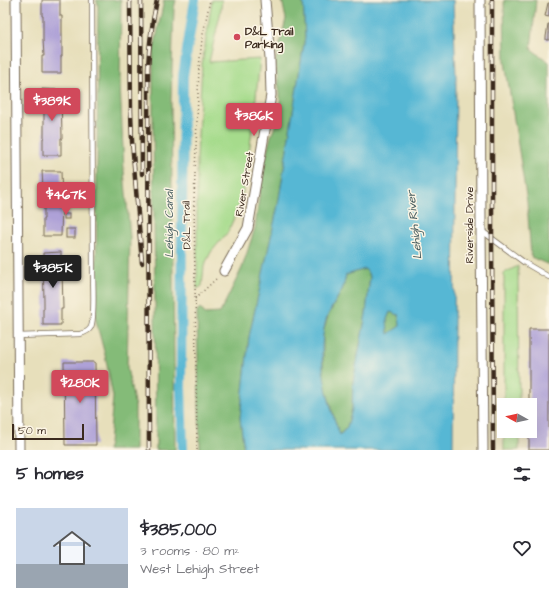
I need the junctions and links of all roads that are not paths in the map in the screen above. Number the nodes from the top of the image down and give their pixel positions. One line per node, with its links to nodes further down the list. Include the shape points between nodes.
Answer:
1 (16, 0): 8 (street)
2 (92, 0): 8 (lane, via 92,326 80,334)
3 (265, 0): 6 (street, River Street, via 271,96 248,228)
4 (480, 0): 5 (street, Riverside Drive)
5 (480, 230): 7 (lane); 10 (street, Riverside Drive)
6 (224, 271)
7 (549, 277)
8 (18, 336): 9 (street)
9 (19, 450)
10 (483, 450)

